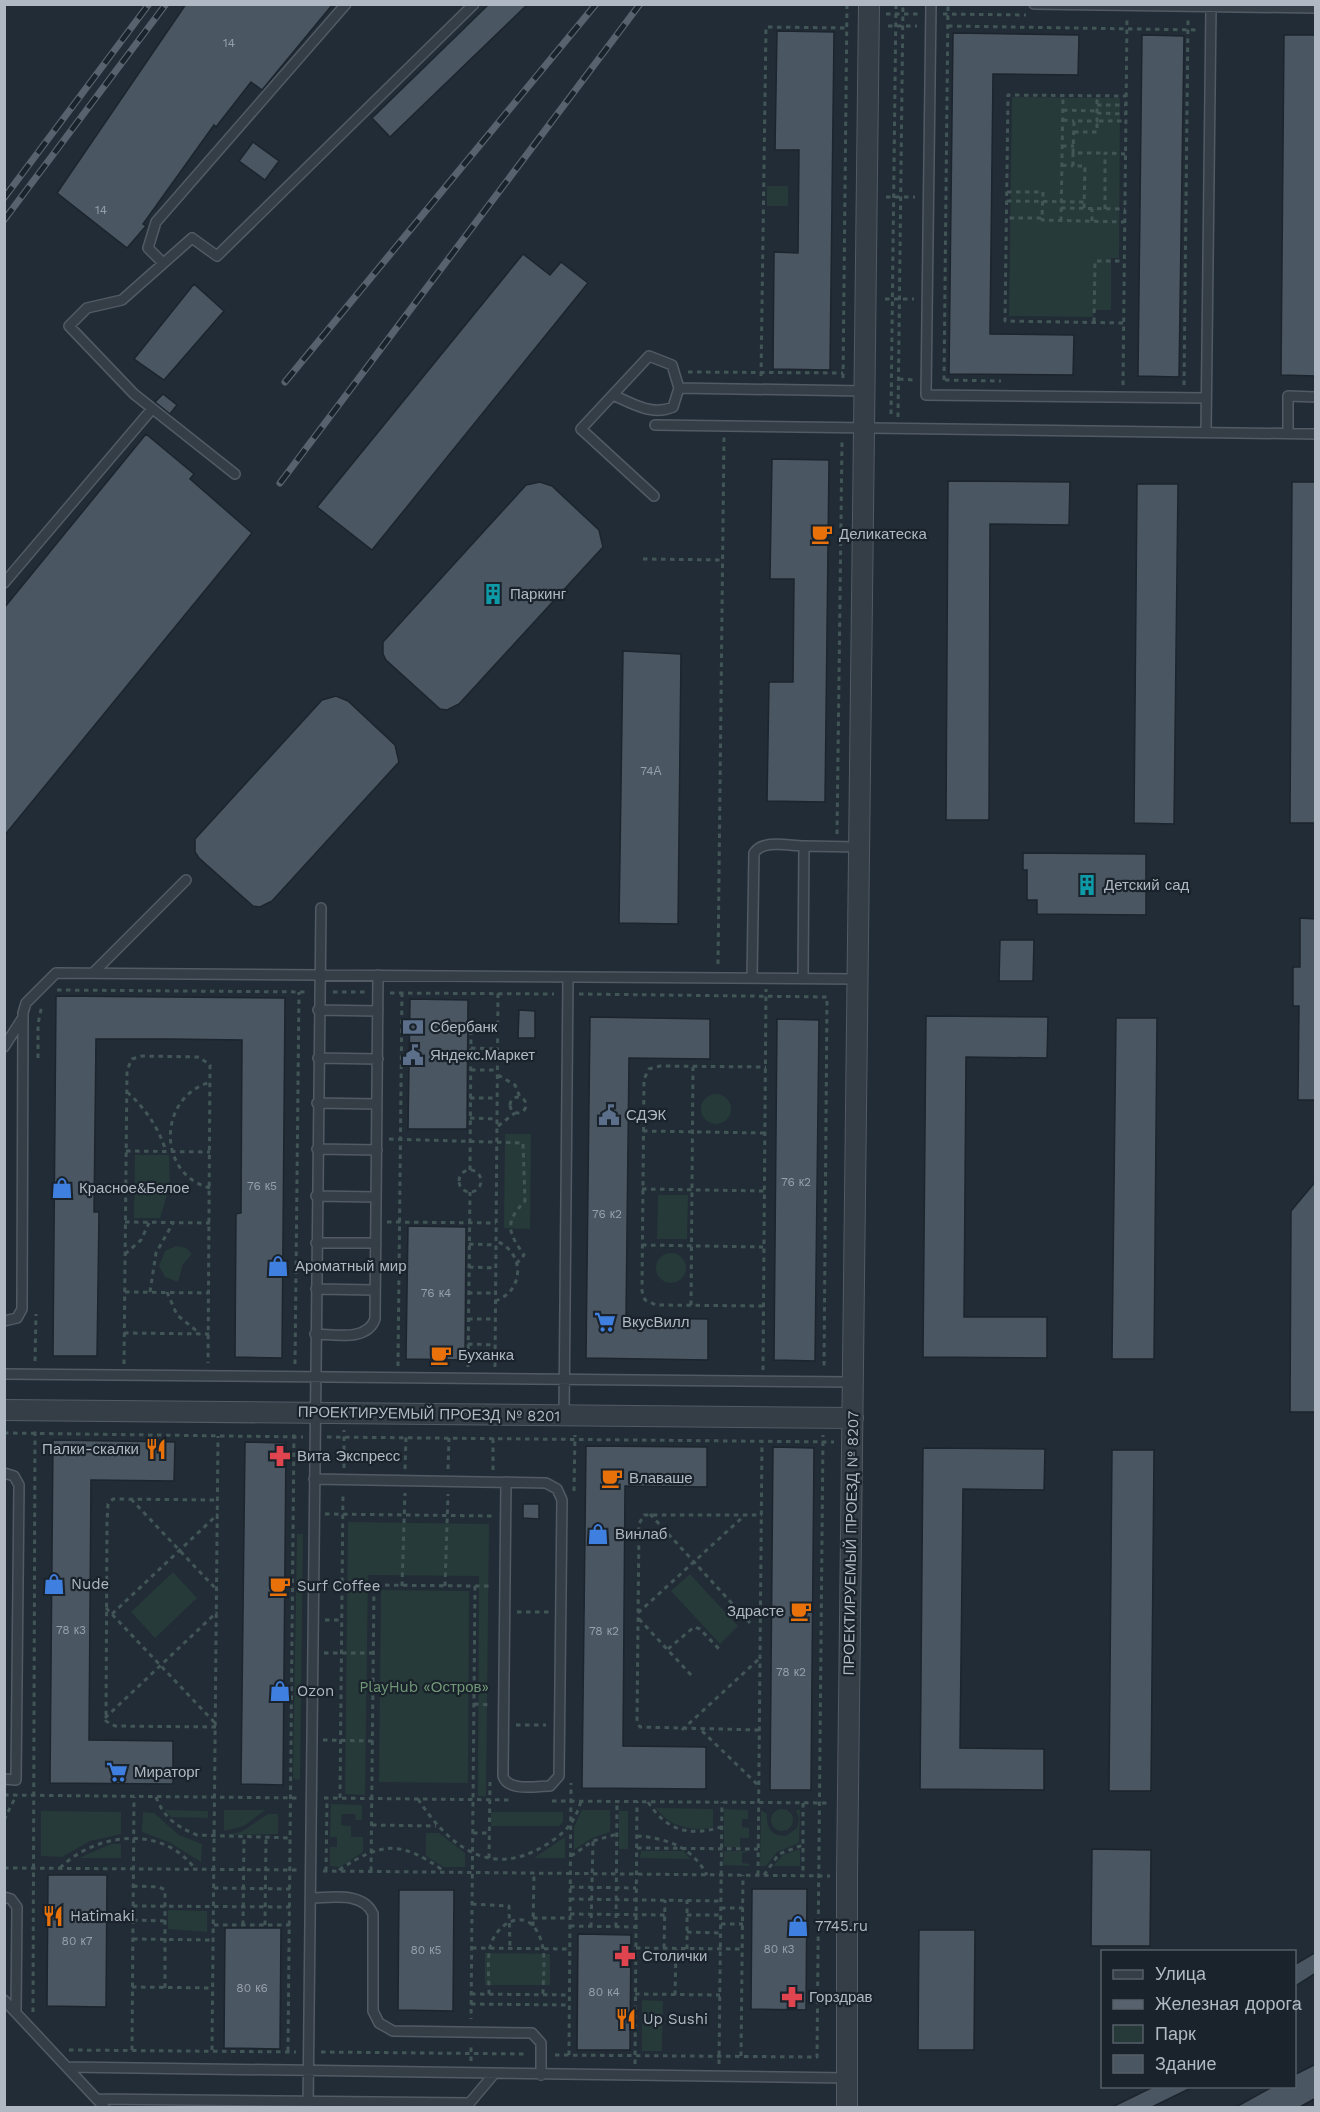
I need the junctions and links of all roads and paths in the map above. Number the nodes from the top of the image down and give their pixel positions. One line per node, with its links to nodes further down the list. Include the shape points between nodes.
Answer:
1 (346, 4): 66 (lane, via 156,222 148,248)
2 (474, 4): 66 (lane, via 217,255 192,238)
3 (869, 4): 14 (street, ПРОЕКТИРУЕМЫЙ ПРОЕЗД № 8207)
4 (896, 4): 15 (path)
5 (903, 4): 16 (path)
6 (931, 4): 17 (lane)
7 (948, 4): 19 (path)
8 (1034, 4): 9 (lane)
9 (1127, 6): 10 (lane); 21 (path)
10 (1188, 6): 11 (lane); 22 (path)
11 (1211, 7): 12 (lane); 23 (lane)
12 (1316, 8)
13 (942, 14): 18 (path)
14 (869, 25): 15 (path); 46 (street, ПРОЕКТИРУЕМЫЙ ПРОЕЗД № 8207)
15 (896, 26): 16 (path); 47 (path)
16 (903, 26): 17 (path); 48 (path)
17 (931, 26): 18 (path); 49 (lane)
18 (942, 26): 19 (path)
19 (948, 26): 21 (path); 50 (path)
20 (847, 28): 76 (path, via 765,27)
21 (1127, 29): 22 (path); 26 (path)
22 (1188, 30): 23 (path); 88 (path)
23 (1211, 30): 89 (lane)
24 (1063, 95): 25 (path); 29 (path); 44 (path, via 1008,95)
25 (1097, 96): 26 (path); 27 (path)
26 (1126, 96): 28 (path)
27 (1097, 105): 28 (path); 30 (path)
28 (1126, 105): 31 (path)
29 (1063, 110): 30 (path); 32 (path)
30 (1097, 112): 31 (path); 34 (path)
31 (1126, 114): 35 (path)
32 (1063, 120): 33 (path); 37 (path)
33 (1074, 120): 34 (path); 36 (path)
34 (1097, 121): 35 (path); 36 (path, via 1097,132)
35 (1126, 121): 41 (path)
36 (1074, 132): 38 (path)
37 (1062, 146): 38 (path); 42 (path)
38 (1074, 146): 39 (path)
39 (1074, 153): 40 (path); 43 (path)
40 (1105, 153): 41 (path); 58 (path)
41 (1125, 154): 59 (path)
42 (1062, 165): 43 (path); 53 (path)
43 (1073, 166): 54 (path, via 1085,166)
44 (1007, 192): 51 (path); 52 (path, via 1043,192)
45 (845, 196): 46 (path)
46 (867, 196): 47 (path); 68 (street, ПРОЕКТИРУЕМЫЙ ПРОЕЗД № 8207)
47 (894, 197): 48 (path); 69 (path)
48 (901, 197): 49 (path); 70 (path)
49 (929, 197): 50 (path); 71 (lane)
50 (946, 198): 72 (path)
51 (1007, 201): 52 (path); 60 (path)
52 (1042, 201): 53 (path); 61 (path)
53 (1062, 201): 54 (path); 55 (path)
54 (1084, 202): 56 (path)
55 (1061, 208): 56 (path); 62 (path)
56 (1084, 208): 57 (path)
57 (1092, 209): 58 (path); 63 (path)
58 (1105, 209): 59 (path)
59 (1125, 209): 64 (path)
60 (1006, 218): 61 (path); 73 (path, via 1005,321)
61 (1042, 218): 62 (path)
62 (1061, 221): 63 (path)
63 (1092, 221): 64 (path)
64 (1124, 222): 65 (path)
65 (1124, 261): 73 (path, via 1095,261); 74 (path)
66 (163, 263): 90 (lane, via 122,300 87,308 69,326)
67 (844, 298): 68 (path)
68 (866, 299): 69 (path); 81 (street, ПРОЕКТИРУЕМЫЙ ПРОЕЗД № 8207)
69 (892, 299): 70 (path); 77 (path)
70 (900, 299): 71 (path); 78 (path)
71 (928, 299): 72 (path); 88 (lane, via 926,394)
72 (945, 300): 80 (path)
73 (1094, 322): 74 (path)
74 (1123, 323): 83 (path, via 1122,387)
75 (674, 372): 76 (path); 84 (lane); 86 (lane, via 672,365 648,356)
76 (761, 373): 81 (path); 85 (path)
77 (891, 374): 78 (path); 81 (path); 94 (path)
78 (899, 374): 94 (path)
79 (937, 380): 82 (path, via 947,385)
80 (944, 380)
81 (864, 382): 85 (lane); 93 (street, ПРОЕКТИРУЕМЫЙ ПРОЕЗД № 8207)
82 (1005, 386)
83 (1133, 387)
84 (679, 388): 85 (lane); 86 (lane, via 674,407 661,412)
85 (761, 389)
86 (613, 395): 99 (lane, via 581,429)
87 (1316, 397): 96 (lane, via 1288,396)
88 (1184, 398): 89 (lane)
89 (1206, 398): 95 (lane)
90 (152, 409): 98 (lane); 102 (lane)
91 (655, 425): 92 (lane)
92 (725, 426): 93 (lane); 101 (path)
93 (864, 428): 94 (lane); 104 (street, ПРОЕКТИРУЕМЫЙ ПРОЕЗД № 8207)
94 (894, 428): 95 (lane)
95 (1206, 432): 96 (lane)
96 (1288, 433): 97 (lane)
97 (1316, 434)
98 (234, 474)
99 (654, 496)
100 (643, 559): 101 (path)
101 (723, 560): 113 (path)
102 (4, 582)
103 (804, 846): 104 (lane); 114 (lane, via 765,845 754,853); 115 (lane)
104 (859, 847): 117 (street, ПРОЕКТИРУЕМЫЙ ПРОЕЗД № 8207)
105 (186, 880): 107 (lane)
106 (321, 908): 108 (lane)
107 (94, 972): 108 (lane); 121 (lane, via 53,975 27,1003)
108 (319, 974): 109 (lane); 119 (lane)
109 (378, 975): 110 (lane); 120 (lane)
110 (402, 975): 111 (lane); 147 (path)
111 (498, 976): 112 (lane); 122 (path)
112 (568, 977): 113 (lane); 212 (lane)
113 (718, 978): 114 (lane)
114 (752, 978): 116 (lane)
115 (803, 978): 116 (lane); 117 (lane)
116 (766, 979): 129 (path)
117 (857, 979): 213 (street, ПРОЕКТИРУЕМЫЙ ПРОЕЗД № 8207)
118 (299, 992): 207 (path)
119 (318, 1011): 120 (lane); 126 (lane)
120 (378, 1011): 127 (lane)
121 (22, 1019): 123 (lane); 196 (lane, via 22,1309 17,1318)
122 (498, 1025): 124 (path, via 474,1026); 125 (path)
123 (4, 1047)
124 (471, 1048): 125 (path); 130 (path)
125 (498, 1048): 131 (path)
126 (318, 1058): 127 (lane); 138 (lane)
127 (378, 1059): 139 (lane)
128 (693, 1067): 129 (path); 144 (path, via 654,1067 645,1073); 145 (path)
129 (766, 1067): 146 (path)
130 (471, 1070): 131 (path); 136 (path)
131 (498, 1070): 132 (path)
132 (498, 1075): 135 (path, via 515,1085); 137 (path)
133 (211, 1082): 134 (path, via 210,1065 204,1058 142,1056 128,1065); 154 (path, via 187,1095 176,1109 170,1126); 155 (path)
134 (127, 1092): 152 (path); 153 (path, via 160,1131)
135 (520, 1097): 140 (path, via 509,1104); 140 (path, via 526,1101 526,1107)
136 (470, 1098): 137 (path); 141 (path)
137 (497, 1098): 142 (path)
138 (317, 1103): 139 (lane); 151 (lane)
139 (377, 1104): 150 (lane)
140 (515, 1113): 143 (path)
141 (470, 1118): 142 (path); 148 (path)
142 (497, 1119): 143 (path)
143 (497, 1127): 149 (path)
144 (643, 1131): 145 (path); 158 (path)
145 (693, 1132): 146 (path); 159 (path)
146 (765, 1133): 160 (path)
147 (401, 1140): 148 (path); 150 (path); 169 (path)
148 (470, 1140): 149 (path); 156 (path)
149 (497, 1141): 171 (path); 180 (path, via 520,1141 525,1145 525,1201 510,1223 516,1246 524,1256)
150 (377, 1144): 151 (lane); 163 (lane)
151 (317, 1149): 162 (lane)
152 (126, 1151): 153 (path); 164 (path)
153 (166, 1151): 154 (path)
154 (171, 1151): 155 (path); 157 (path, via 186,1176)
155 (210, 1152): 157 (path)
156 (470, 1170): 161 (path, via 460,1178 460,1184); 161 (path, via 481,1181)
157 (210, 1188): 168 (path)
158 (642, 1189): 159 (path); 176 (path)
159 (692, 1190): 160 (path); 177 (path)
160 (765, 1191): 178 (path)
161 (470, 1192): 170 (path)
162 (316, 1196): 163 (lane); 172 (lane)
163 (376, 1197): 165 (lane)
164 (125, 1222): 166 (path); 179 (path)
165 (376, 1222): 169 (path); 174 (lane)
166 (149, 1223): 167 (path); 179 (path, via 141,1240)
167 (173, 1223): 168 (path); 186 (path, via 156,1253)
168 (210, 1223): 188 (path)
169 (400, 1223): 170 (path); 209 (path)
170 (469, 1223): 171 (path); 175 (path)
171 (496, 1224): 173 (path)
172 (316, 1243): 174 (lane); 183 (lane)
173 (496, 1243): 175 (path); 180 (path, via 507,1247); 182 (path)
174 (376, 1244): 184 (lane)
175 (469, 1244): 181 (path)
176 (642, 1245): 177 (path); 192 (path, via 645,1300 656,1305)
177 (692, 1246): 178 (path); 192 (path)
178 (764, 1246): 193 (path)
179 (125, 1255): 185 (path)
180 (517, 1263): 191 (path, via 517,1281 512,1290)
181 (469, 1267): 182 (path); 189 (path)
182 (496, 1268): 190 (path)
183 (316, 1289): 184 (lane); 200 (lane)
184 (375, 1290): 200 (lane, via 375,1319 367,1331)
185 (125, 1292): 186 (path); 197 (path)
186 (150, 1292): 187 (path)
187 (167, 1292): 188 (path); 198 (path, via 177,1315)
188 (209, 1293): 199 (path)
189 (468, 1293): 190 (path); 194 (path)
190 (495, 1293): 191 (path)
191 (495, 1301): 195 (path)
192 (691, 1306): 193 (path)
193 (763, 1306): 203 (path)
194 (468, 1319): 195 (path); 201 (path)
195 (495, 1319): 202 (path)
196 (4, 1321)
197 (124, 1333): 198 (path); 205 (path)
198 (200, 1333): 199 (path)
199 (208, 1334): 206 (path)
200 (315, 1334): 208 (lane)
201 (468, 1344): 202 (path); 210 (path)
202 (495, 1345): 211 (path)
203 (763, 1360)
204 (4, 1374): 205 (lane)
205 (124, 1375): 206 (lane)
206 (208, 1376): 207 (lane)
207 (295, 1376): 208 (lane)
208 (315, 1377): 209 (lane); 216 (lane)
209 (398, 1378): 210 (lane)
210 (468, 1378): 211 (lane)
211 (495, 1378): 212 (lane)
212 (564, 1379): 213 (lane); 218 (lane)
213 (853, 1382): 219 (street, ПРОЕКТИРУЕМЫЙ ПРОЕЗД № 8207)
214 (4, 1410): 215 (street, ПРОЕКТИРУЕМЫЙ ПРОЕЗД № 8201)
215 (35, 1410): 216 (street, ПРОЕКТИРУЕМЫЙ ПРОЕЗД № 8201); 221 (path)
216 (304, 1413): 217 (street, ПРОЕКТИРУЕМЫЙ ПРОЕЗД № 8201); 223 (path); 224 (lane)
217 (344, 1413): 218 (street, ПРОЕКТИРУЕМЫЙ ПРОЕЗД № 8201); 225 (path)
218 (564, 1415): 219 (street, ПРОЕКТИРУЕМЫЙ ПРОЕЗД № 8201)
219 (853, 1418): 229 (street, ПРОЕКТИРУЕМЫЙ ПРОЕЗД № 8207)
220 (4, 1433): 221 (path)
221 (35, 1434): 222 (path); 285 (path)
222 (218, 1436): 223 (path); 237 (path)
223 (294, 1436): 224 (path); 240 (path)
224 (314, 1437): 225 (path); 231 (lane)
225 (344, 1437): 226 (path); 232 (path)
226 (406, 1437): 227 (path); 233 (path)
227 (449, 1438): 228 (path); 234 (path)
228 (762, 1441): 229 (path); 246 (path)
229 (852, 1442): 306 (street, ПРОЕКТИРУЕМЫЙ ПРОЕЗД № 8207)
230 (4, 1473): 281 (lane, via 14,1476 19,1485 16,1780)
231 (314, 1479): 232 (lane); 241 (lane)
232 (344, 1480): 233 (lane); 242 (path)
233 (405, 1480): 234 (lane); 244 (path)
234 (448, 1481): 235 (lane); 245 (path)
235 (506, 1482): 247 (lane); 259 (lane, via 546,1483 560,1494)
236 (130, 1499): 237 (path); 248 (path); 256 (path, via 113,1499 108,1504)
237 (218, 1500): 239 (path)
238 (650, 1513): 243 (path); 249 (path); 261 (path, via 639,1524)
239 (218, 1514): 248 (path); 255 (path)
240 (294, 1514): 241 (path); 289 (path)
241 (313, 1514): 242 (path); 250 (lane)
242 (343, 1514): 244 (path); 251 (path)
243 (746, 1514): 246 (path); 249 (path)
244 (404, 1515): 245 (path); 253 (path)
245 (447, 1515): 247 (path); 254 (path)
246 (762, 1515): 268 (path)
247 (506, 1516): 258 (lane)
248 (179, 1551): 255 (path); 260 (path)
249 (694, 1561): 261 (path); 262 (path)
250 (313, 1585): 251 (path); 265 (lane)
251 (342, 1585): 252 (path); 266 (path)
252 (374, 1586): 253 (path); 267 (path)
253 (402, 1586): 254 (path)
254 (445, 1586): 295 (path, via 475,1586)
255 (217, 1591): 257 (path)
256 (106, 1608): 260 (path); 271 (path)
257 (217, 1612): 269 (path); 272 (path)
258 (505, 1612): 259 (path); 273 (lane)
259 (561, 1612): 274 (lane)
260 (112, 1614): 269 (path)
261 (638, 1615): 263 (path); 275 (path, via 638,1725 643,1729)
262 (750, 1623)
263 (667, 1649): 264 (path, via 694,1627); 270 (path)
264 (720, 1650)
265 (312, 1653): 266 (path); 278 (lane)
266 (342, 1653): 267 (path); 279 (path)
267 (373, 1653): 280 (path)
268 (760, 1658): 275 (path); 277 (path)
269 (160, 1665): 271 (path); 272 (path)
270 (692, 1676)
271 (105, 1718): 272 (path, via 115,1726)
272 (216, 1725): 288 (path)
273 (504, 1725): 274 (path); 274 (lane, via 506,1782 512,1786 550,1786 559,1776)
274 (560, 1725)
275 (682, 1730): 276 (path)
276 (700, 1730): 277 (path); 282 (path)
277 (759, 1730): 282 (path)
278 (311, 1740): 279 (path); 290 (lane)
279 (341, 1741): 280 (path); 292 (path)
280 (372, 1741): 293 (path)
281 (4, 1779)
282 (759, 1786): 304 (path)
283 (4, 1795): 284 (path)
284 (16, 1796): 285 (path); 307 (path)
285 (34, 1796): 286 (path); 331 (path)
286 (134, 1797): 287 (path); 317 (path)
287 (156, 1797): 288 (path); 316 (path, via 174,1824 197,1835)
288 (215, 1797): 289 (path); 316 (path)
289 (291, 1798): 290 (path); 320 (path)
290 (311, 1798): 291 (path); 339 (lane)
291 (327, 1798): 292 (path); 340 (path)
292 (340, 1798): 293 (path)
293 (372, 1799): 294 (path); 308 (path)
294 (418, 1799): 295 (path); 310 (path)
295 (473, 1800): 296 (path); 312 (path)
296 (525, 1800)
297 (548, 1801): 298 (path)
298 (571, 1801): 299 (path); 309 (path)
299 (581, 1801): 300 (path); 309 (path)
300 (617, 1801): 301 (path); 314 (path)
301 (637, 1802): 302 (path); 315 (path)
302 (648, 1802): 303 (path); 311 (path, via 658,1817 682,1830)
303 (722, 1802): 304 (path); 311 (path)
304 (759, 1803): 305 (path); 326 (path)
305 (803, 1803): 306 (path); 322 (path)
306 (848, 1803): 356 (street, ПРОЕКТИРУЕМЫЙ ПРОЕЗД № 8207)
307 (4, 1820)
308 (372, 1825): 310 (path); 327 (path)
309 (571, 1826): 328 (path, via 532,1853 508,1859); 329 (path)
310 (436, 1827): 328 (path)
311 (722, 1827): 325 (path)
312 (473, 1833): 313 (path); 328 (path)
313 (489, 1833)
314 (616, 1834): 321 (path); 348 (path)
315 (637, 1836): 323 (path); 324 (path, via 663,1839)
316 (214, 1837): 318 (path); 335 (path)
317 (134, 1838): 332 (path, via 89,1846); 333 (path); 334 (path, via 171,1849)
318 (244, 1838): 319 (path); 336 (path)
319 (266, 1838): 320 (path); 337 (path)
320 (291, 1838): 338 (path)
321 (592, 1841): 329 (path); 347 (path)
322 (803, 1845): 354 (path, via 779,1854); 355 (path)
323 (637, 1848): 324 (path); 349 (path)
324 (684, 1848): 325 (path); 350 (path)
325 (721, 1849): 326 (path); 351 (path)
326 (758, 1849): 353 (path)
327 (371, 1851): 341 (path); 342 (path); 343 (path, via 399,1848 415,1852)
328 (473, 1853): 344 (path)
329 (571, 1856): 346 (path)
330 (4, 1868): 331 (path)
331 (34, 1868): 332 (path); 436 (path, via 33,2013)
332 (60, 1868): 333 (path)
333 (134, 1868): 334 (path); 357 (path)
334 (195, 1869): 335 (path)
335 (214, 1869): 336 (path); 361 (path)
336 (243, 1870): 337 (path); 362 (path)
337 (265, 1870): 338 (path); 363 (path)
338 (290, 1870): 339 (path); 365 (path)
339 (310, 1870): 340 (path); 367 (lane)
340 (326, 1871): 341 (path)
341 (338, 1871): 342 (path)
342 (371, 1871): 343 (path)
343 (445, 1872): 344 (path)
344 (472, 1872): 345 (path); 375 (path)
345 (534, 1873): 346 (path); 391 (path)
346 (570, 1873): 347 (path); 358 (path)
347 (592, 1873): 348 (path); 359 (path)
348 (616, 1874): 349 (path); 360 (path)
349 (637, 1874): 350 (path); 364 (path)
350 (707, 1875): 351 (path)
351 (721, 1875): 352 (path); 374 (path)
352 (743, 1875): 353 (path); 383 (path)
353 (758, 1875): 354 (path)
354 (764, 1875): 355 (path)
355 (803, 1876): 356 (path)
356 (847, 1876): 450 (street, ПРОЕКТИРУЕМЫЙ ПРОЕЗД № 8207)
357 (133, 1886): 376 (path); 377 (path, via 163,1888)
358 (570, 1887): 359 (path); 368 (path)
359 (592, 1887): 360 (path); 369 (path)
360 (616, 1887): 364 (path); 370 (path)
361 (214, 1888): 362 (path); 378 (path)
362 (243, 1888): 363 (path); 379 (path)
363 (265, 1888): 365 (path); 380 (path)
364 (636, 1888): 371 (path)
365 (290, 1889): 381 (path)
366 (4, 1897): 435 (lane, via 17,1907)
367 (310, 1898): 437 (lane, via 354,1898 371,1909 373,2011 379,2023 393,2031); 443 (lane)
368 (570, 1899): 369 (path); 390 (path)
369 (592, 1899): 370 (path); 384 (path)
370 (616, 1900): 371 (path); 385 (path)
371 (636, 1900): 372 (path); 386 (path)
372 (665, 1900): 373 (path); 388 (path)
373 (687, 1900): 374 (path); 387 (path)
374 (721, 1901): 382 (path)
375 (472, 1904): 394 (path, via 507,1905); 411 (path)
376 (133, 1906): 377 (path); 392 (path)
377 (166, 1906): 378 (path); 393 (path)
378 (214, 1907): 379 (path); 397 (path)
379 (243, 1907): 380 (path); 398 (path)
380 (265, 1907): 381 (path); 399 (path)
381 (290, 1907): 400 (path)
382 (721, 1908): 383 (path); 389 (path)
383 (743, 1908): 396 (path)
384 (591, 1914): 385 (path); 390 (path); 403 (path)
385 (616, 1914): 386 (path); 404 (path)
386 (636, 1914): 388 (path); 405 (path)
387 (687, 1914): 389 (path); 406 (path)
388 (665, 1915): 414 (path)
389 (721, 1915): 395 (path)
390 (570, 1916): 391 (path); 402 (path)
391 (533, 1918): 401 (path)
392 (133, 1920): 393 (path); 408 (path)
393 (166, 1921): 409 (path)
394 (510, 1921): 401 (path); 412 (path, via 500,1926); 415 (path)
395 (721, 1924): 396 (path); 407 (path)
396 (743, 1924): 421 (path)
397 (214, 1925): 398 (path); 410 (path)
398 (243, 1925): 399 (path)
399 (265, 1925): 400 (path)
400 (290, 1925): 442 (path)
401 (533, 1926): 416 (path)
402 (570, 1926): 403 (path); 417 (path)
403 (591, 1927): 404 (path)
404 (616, 1927): 405 (path)
405 (636, 1927): 413 (path)
406 (687, 1932): 407 (path); 419 (path)
407 (720, 1933): 420 (path)
408 (133, 1939): 409 (path); 422 (path)
409 (165, 1940): 410 (path); 423 (path)
410 (214, 1940): 424 (path)
411 (472, 1948): 412 (path); 425 (path)
412 (490, 1948): 415 (path); 426 (path)
413 (636, 1948): 414 (path); 428 (path)
414 (664, 1948): 418 (path)
415 (510, 1949): 416 (path)
416 (544, 1949): 417 (path); 427 (path)
417 (570, 1949): 429 (path)
418 (676, 1949): 419 (path); 430 (path)
419 (687, 1949): 420 (path)
420 (720, 1949): 421 (path); 431 (path)
421 (742, 1949): 438 (path)
422 (132, 1987): 423 (path); 440 (path)
423 (165, 1988): 424 (path)
424 (213, 1988): 441 (path)
425 (471, 1994): 426 (path); 433 (path)
426 (489, 1994): 427 (path)
427 (543, 1994): 429 (path)
428 (635, 1994): 430 (path); 448 (path)
429 (569, 1995): 434 (path)
430 (675, 1995): 431 (path)
431 (720, 1995): 449 (path)
432 (4, 2000): 435 (lane)
433 (471, 2004): 434 (path); 437 (path)
434 (569, 2005): 447 (path)
435 (16, 2012): 439 (lane)
436 (39, 2021)
437 (471, 2032): 444 (path); 446 (lane, via 535,2034 542,2043)
438 (741, 2056)
439 (68, 2067): 440 (lane); 451 (lane)
440 (132, 2068): 441 (lane)
441 (212, 2070): 442 (lane)
442 (288, 2072): 443 (lane)
443 (308, 2072): 444 (lane); 455 (lane)
444 (471, 2074): 445 (lane)
445 (494, 2074): 446 (lane); 458 (lane)
446 (541, 2075): 447 (lane)
447 (568, 2075): 448 (lane)
448 (635, 2075): 449 (lane)
449 (719, 2076): 450 (lane)
450 (848, 2078): 460 (street, ПРОЕКТИРУЕМЫЙ ПРОЕЗД № 8207)
451 (97, 2099): 452 (lane); 459 (lane)
452 (172, 2104): 453 (lane)
453 (212, 2104): 454 (lane)
454 (260, 2104): 455 (lane)
455 (308, 2104): 456 (lane)
456 (354, 2105): 457 (lane)
457 (398, 2105): 458 (lane)
458 (468, 2105)
459 (105, 2108)
460 (847, 2108)

